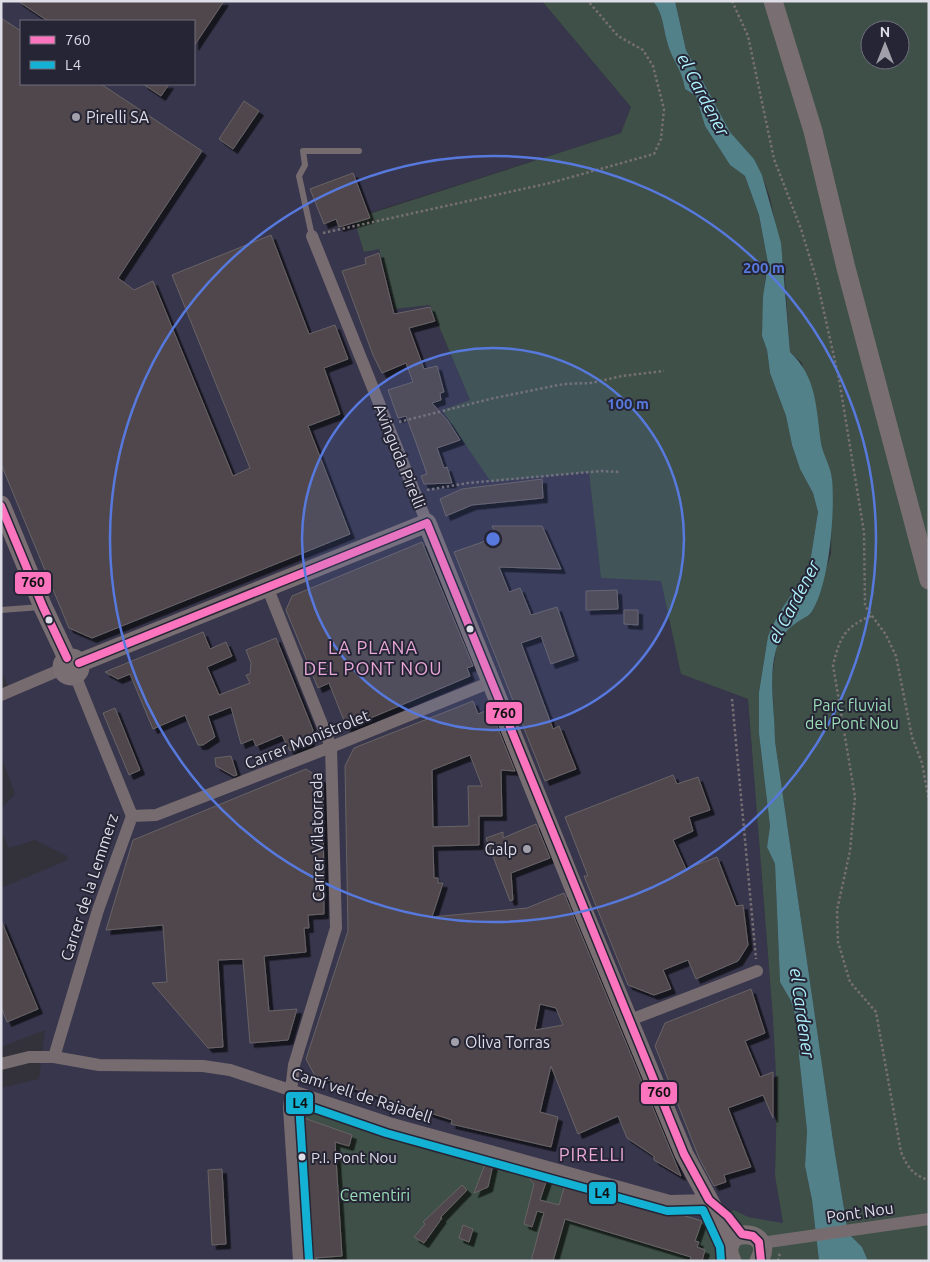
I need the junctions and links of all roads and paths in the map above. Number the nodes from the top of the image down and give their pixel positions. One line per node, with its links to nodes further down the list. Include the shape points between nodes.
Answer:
1 (588, 1): 5 (path, via 618,36 643,50 653,66 664,109 661,139 654,154 550,183)
2 (732, 1): 16 (path, via 748,36 774,159 818,281 839,379 864,532 863,597)
3 (773, 1): 12 (street, via 813,131 858,316)
4 (359, 151): 5 (lane, via 303,151 306,166 299,176)
5 (312, 236): 7 (street, Avinguda Pirelli)
6 (664, 371): 7 (path, via 564,384)
7 (387, 424): 9 (street, Avinguda Pirelli)
8 (619, 472): 9 (path, via 468,483)
9 (414, 492): 11 (street, Avinguda Pirelli)
10 (1, 505): 14 (street)
11 (427, 523): 13 (street); 18 (street, Avinguda Pirelli)
12 (929, 580)
13 (268, 589): 17 (street); 21 (street, Carrer Vilatorrada)
14 (43, 607): 15 (lane); 17 (street)
15 (1, 610)
16 (871, 616): 22 (path, via 886,635 896,656); 29 (path, via 847,629 838,645 833,665 855,797 850,851 837,910 838,942 850,982 876,1012 901,1152 907,1168)
17 (71, 666): 19 (street); 23 (street, Carrer de la Lemmerz)
18 (491, 682): 21 (street, Carrer Monistrolet); 25 (street, Avinguda Pirelli)
19 (1, 694)
20 (732, 699): 24 (path)
21 (331, 747): 23 (street, Carrer Monistrolet, via 156,815); 28 (street, Carrer Vilatorrada, via 336,928 294,1065)
22 (929, 802)
23 (132, 816): 26 (street, Carrer de la Lemmerz, via 98,910)
24 (757, 971): 25 (street)
25 (630, 1020): 30 (street, Avinguda Pirelli, via 684,1154)
26 (54, 1057): 27 (street, Camí vell de Rajadell); 28 (street, Camí vell de Rajadell, via 99,1065 203,1066 230,1070)
27 (1, 1064)
28 (290, 1089): 30 (street, Camí vell de Rajadell, via 389,1123 670,1201); 34 (street, Carrer Vilatorrada)
29 (929, 1180)
30 (709, 1200): 32 (street, Avinguda Pirelli)
31 (929, 1219): 33 (street, Pont Nou, via 795,1237)
32 (730, 1250): 33 (street, via 753,1236)
33 (760, 1256)
34 (299, 1261)

